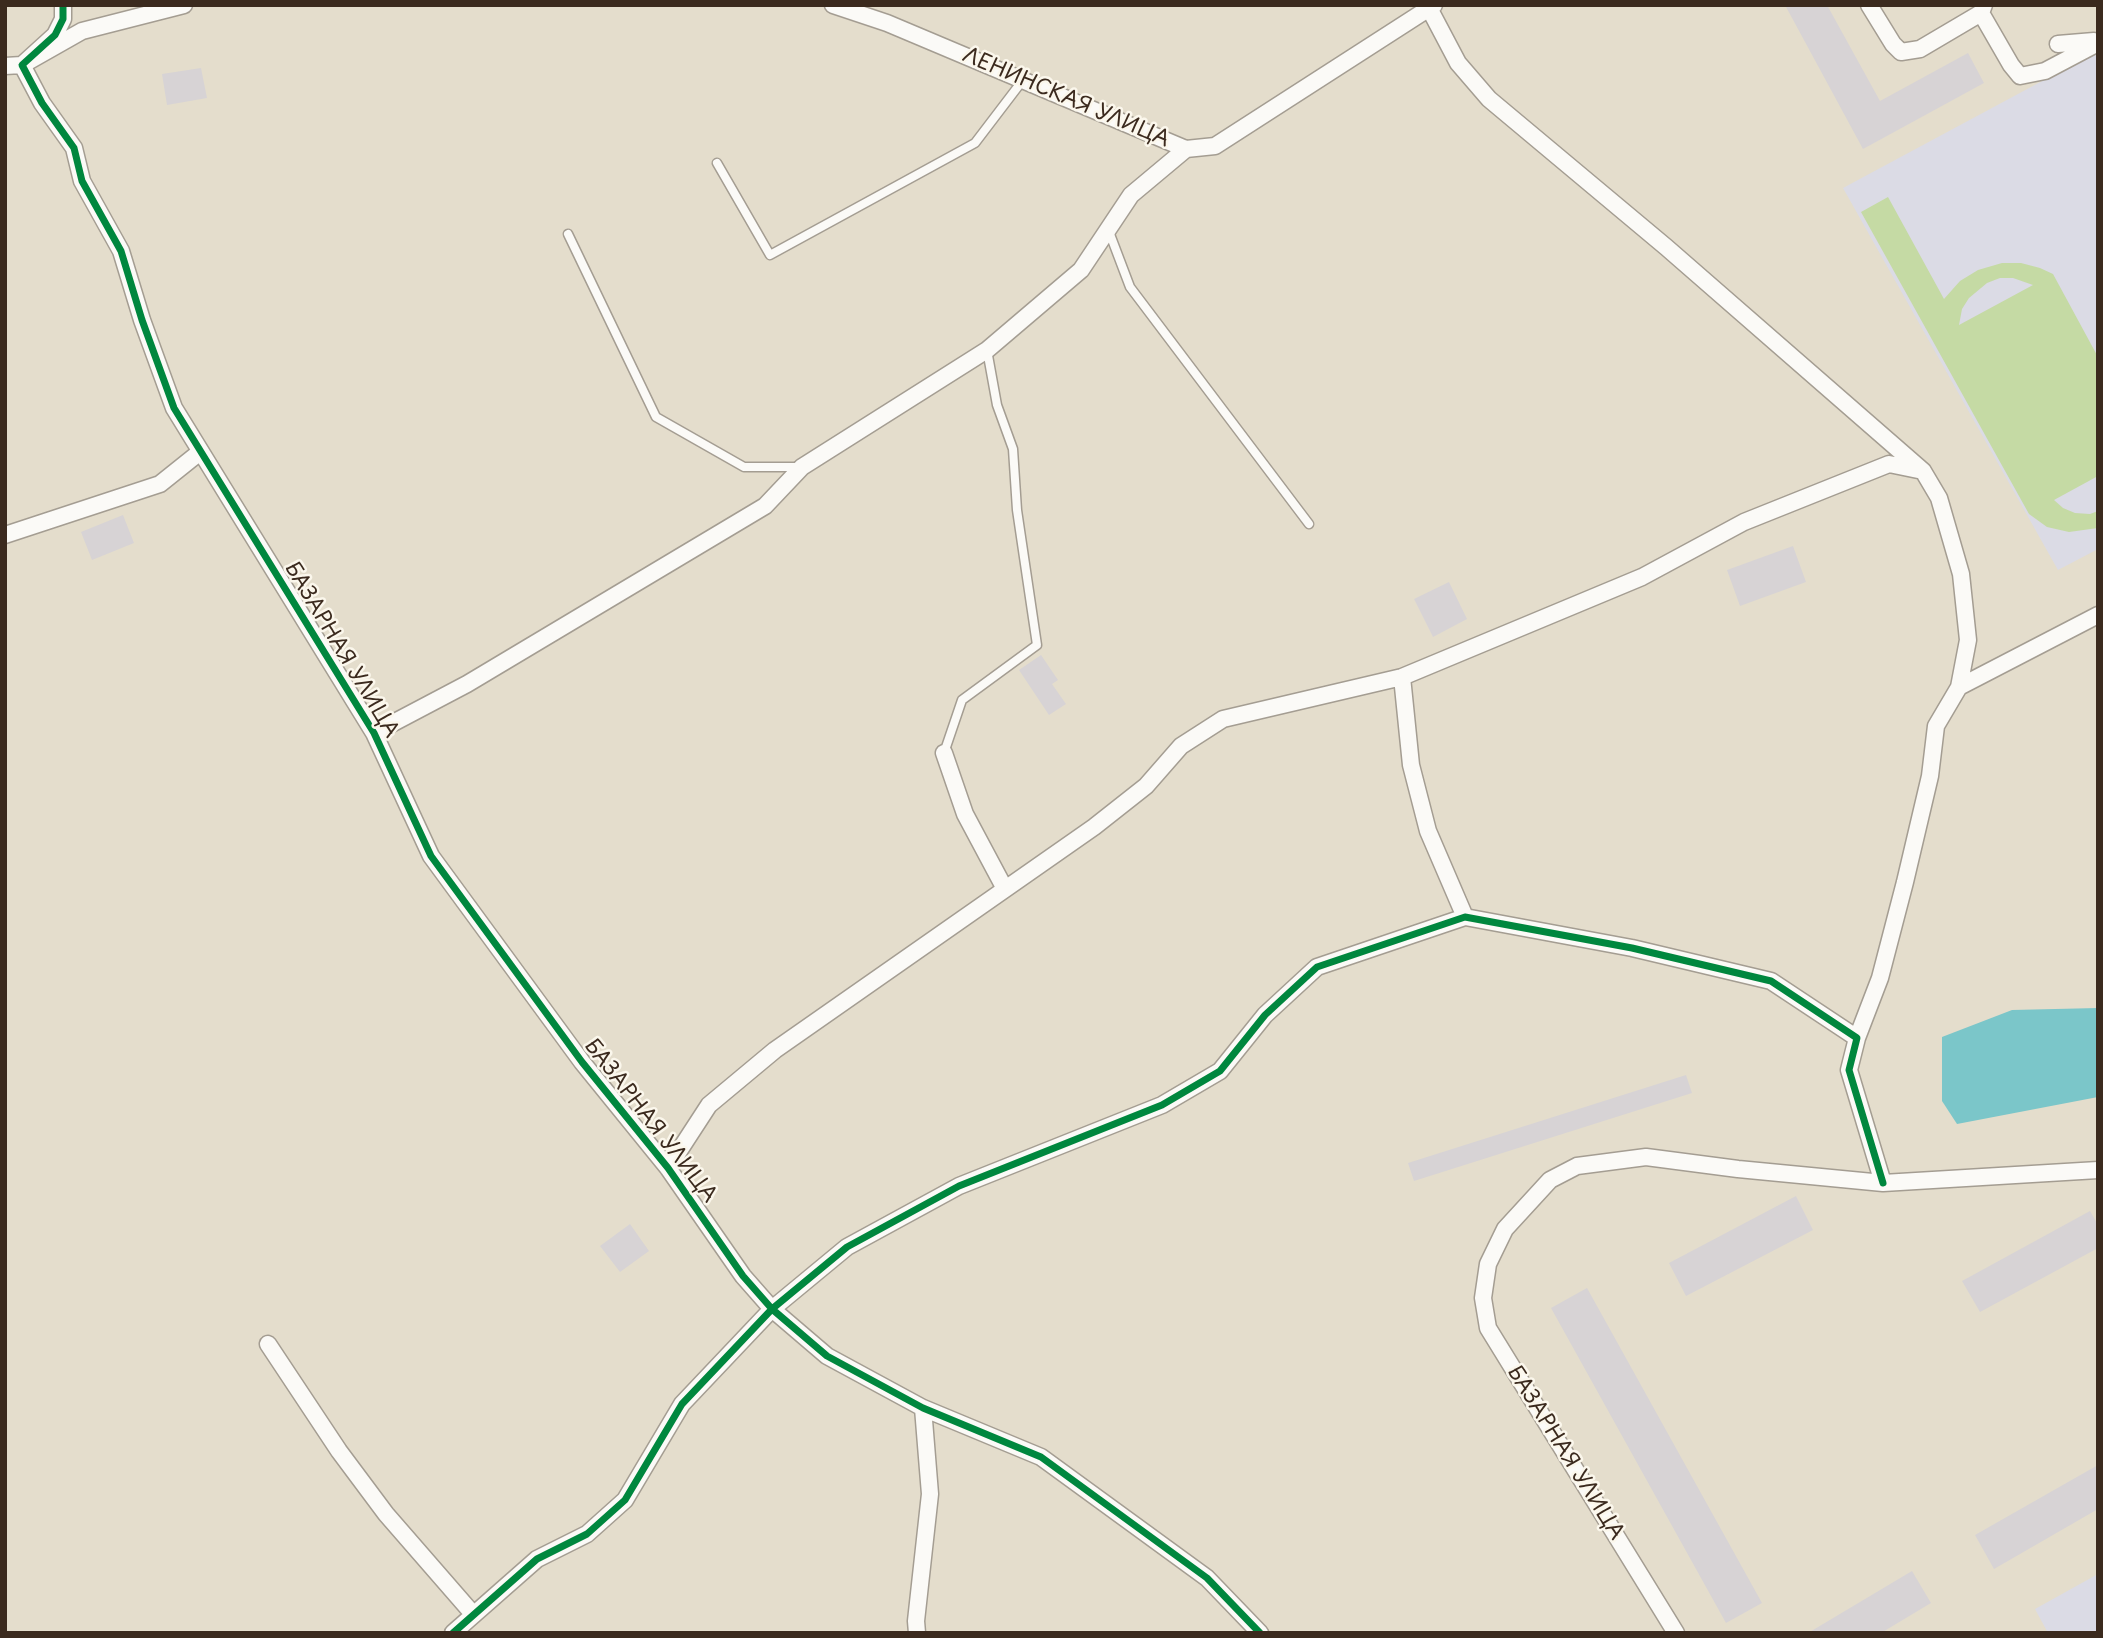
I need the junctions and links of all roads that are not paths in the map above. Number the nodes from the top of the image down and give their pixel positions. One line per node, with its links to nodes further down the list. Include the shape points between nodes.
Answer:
1 (63, 5): 9 (street, via 63,19 55,35)
2 (184, 5): 9 (street, via 82,31)
3 (833, 5): 10 (street, ЛЕНИНСКАЯ УЛИЦА)
4 (1869, 5): 6 (street, via 1900,52 1920,50)
5 (1431, 7): 11 (street, ЛЕНИНСКАЯ УЛИЦА, via 1215,146); 18 (street, via 1458,64 1489,99)
6 (1982, 9): 7 (street, via 2020,76 2045,71)
7 (2098, 42): 8 (street)
8 (2058, 44)
9 (13, 65): 16 (street, БАЗАРНАЯ УЛИЦА, via 74,149 82,181 121,251 174,408)
10 (1023, 80): 11 (street, ЛЕНИНСКАЯ УЛИЦА); 12 (lane, via 975,143 770,255)
11 (1186, 149): 13 (street, via 1130,195)
12 (717, 163)
13 (1108, 229): 15 (street, via 1081,270); 19 (lane, via 1130,287)
14 (568, 234): 17 (lane, via 656,417 744,467)
15 (987, 350): 17 (street); 25 (lane, via 997,405 1013,449 1037,645 962,700)
16 (200, 452): 20 (street, via 160,484); 24 (street, БАЗАРНАЯ УЛИЦА)
17 (802, 467): 24 (street, via 765,506 467,684)
18 (1923, 471): 22 (street, via 1889,464 1744,522 1643,577); 23 (street, via 1939,498 1961,574 1968,640)
19 (1310, 524)
20 (5, 535)
21 (2098, 615): 23 (street)
22 (1402, 677): 26 (street, via 1223,719 1181,746 1125,803); 27 (street, via 1411,765 1427,831)
23 (1959, 687): 28 (street, via 1936,726 1930,776 1905,882 1880,978)
24 (374, 733): 29 (street, БАЗАРНАЯ УЛИЦА, via 431,856 582,1062)
25 (944, 753): 26 (street, via 965,814)
26 (1005, 889): 29 (street, via 775,1050 709,1105)
27 (1465, 917): 28 (street, via 1632,948 1771,981); 32 (street, via 1317,967 1265,1015 1220,1071 1162,1105 960,1186 847,1247)
28 (1857, 1038): 31 (street, via 1849,1070)
29 (668, 1168): 32 (street, БАЗАРНАЯ УЛИЦА, via 743,1276)
30 (2098, 1170): 31 (street, БАЗАРНАЯ УЛИЦА)
31 (1883, 1183): 39 (street, БАЗАРНАЯ УЛИЦА, via 1646,1157 1577,1166 1550,1180 1505,1229 1488,1264 1483,1298 1488,1328)
32 (772, 1309): 34 (street, БАЗАРНАЯ УЛИЦА, via 827,1356); 35 (street, via 682,1404 625,1500 587,1534 537,1559)
33 (268, 1344): 35 (street, via 378,1504)
34 (923, 1408): 37 (street, via 930,1494); 38 (street, БАЗАРНАЯ УЛИЦА, via 1041,1457 1207,1578)
35 (472, 1615): 36 (street)
36 (453, 1633)
37 (917, 1633)
38 (1260, 1633)
39 (1676, 1633)

